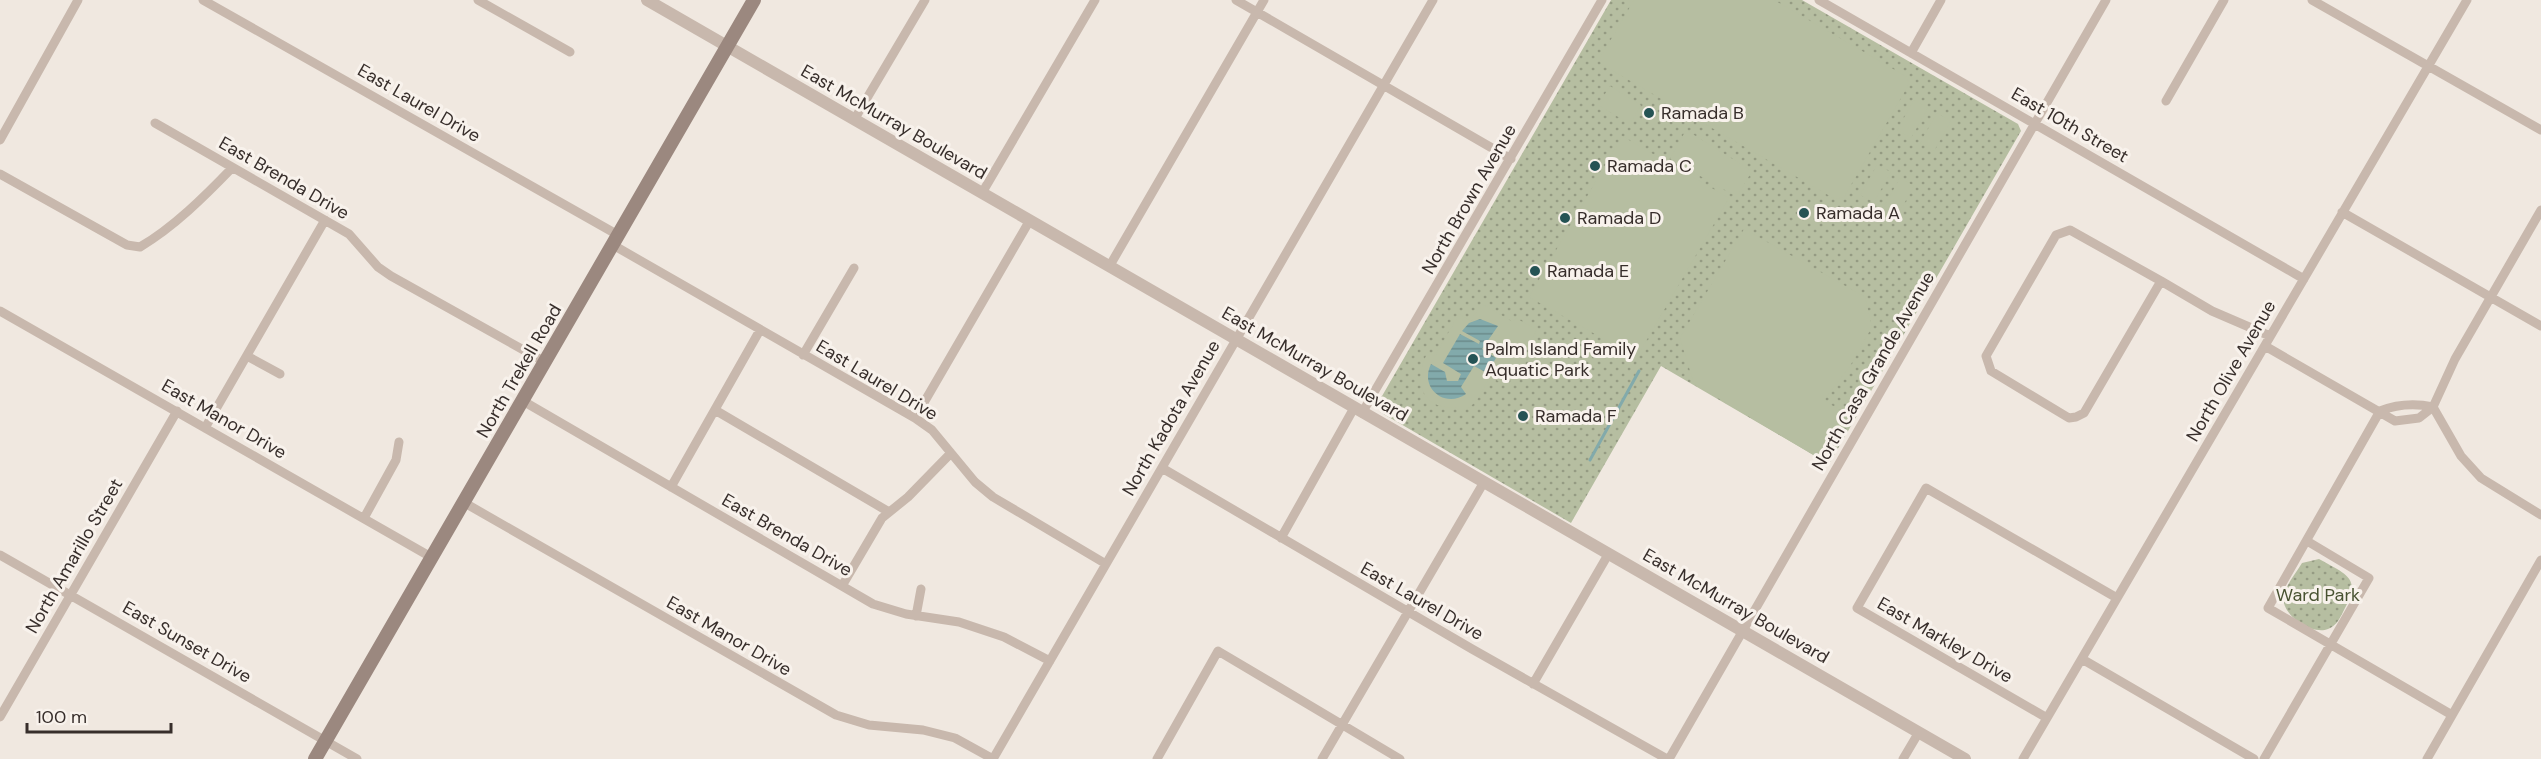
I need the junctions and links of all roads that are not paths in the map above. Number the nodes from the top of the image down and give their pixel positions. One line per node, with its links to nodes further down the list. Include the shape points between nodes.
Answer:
1 (78, 0): 29 (street)
2 (203, 0): 38 (street, East Laurel Drive)
3 (478, 0): 20 (street)
4 (647, 0): 19 (street, East McMurray Boulevard)
5 (754, 0): 19 (main road, North Trekell Road)
6 (925, 0): 25 (street)
7 (1095, 0): 33 (street)
8 (1236, 0): 18 (street)
9 (1264, 0): 18 (street)
10 (1433, 0): 23 (street, North Kadota Avenue)
11 (1602, 0): 30 (street, North Brown Avenue)
12 (1819, 0): 21 (street, East 10th Street)
13 (1941, 0): 21 (street)
14 (2106, 0): 27 (street, North Casa Grande Avenue)
15 (2224, 0): 24 (street)
16 (2312, 0): 22 (street)
17 (2467, 0): 22 (street, North Olive Avenue)
18 (1257, 12): 23 (street); 39 (street)
19 (728, 46): 25 (street, East McMurray Boulevard); 38 (main road, North Trekell Road)
20 (570, 52)
21 (1911, 53): 27 (street, East 10th Street)
22 (2428, 66): 28 (street); 35 (street, North Olive Avenue)
23 (1383, 86): 30 (street); 48 (street, North Kadota Avenue)
24 (2166, 101)
25 (854, 120): 33 (street, East McMurray Boulevard)
26 (154, 123): 31 (street, East Brenda Drive)
27 (2034, 124): 41 (street, East 10th Street); 84 (street, North Casa Grande Avenue)
28 (2541, 130)
29 (0, 140)
30 (1511, 159): 57 (street, North Brown Avenue)
31 (232, 168): 32 (street, via 140,247 127,245); 36 (street, East Brenda Drive)
32 (0, 174)
33 (982, 193): 37 (street, East McMurray Boulevard)
34 (2541, 210): 43 (street)
35 (2342, 212): 41 (street, North Olive Avenue); 43 (street)
36 (325, 220): 51 (street); 52 (street, East Brenda Drive, via 349,234 391,276)
37 (1030, 220): 39 (street, East McMurray Boulevard); 60 (street)
38 (616, 240): 46 (street, East Laurel Drive); 52 (main road, North Trekell Road)
39 (1109, 267): 48 (street, East McMurray Boulevard)
40 (854, 268): 50 (street)
41 (2304, 279): 47 (street, North Olive Avenue)
42 (2160, 281): 42 (street, via 2070,230 2056,235 1986,356 1991,371 2069,418 2076,417 2084,412); 47 (street, via 2212,311)
43 (2491, 297): 45 (street); 55 (street)
44 (0, 311): 58 (street, East Manor Drive)
45 (2541, 326)
46 (760, 330): 50 (street, East Laurel Drive); 56 (street)
47 (2270, 336): 49 (street, North Olive Avenue)
48 (1236, 339): 57 (street, East McMurray Boulevard); 64 (street, North Kadota Avenue)
49 (2265, 346): 59 (street); 81 (street, North Olive Avenue)
50 (803, 355): 60 (street, East Laurel Drive)
51 (247, 356): 53 (street); 61 (street)
52 (545, 362): 54 (main road, North Trekell Road)
53 (280, 374)
54 (523, 401): 66 (street, East Brenda Drive); 67 (main road, North Trekell Road)
55 (2433, 406): 59 (street, via 2394,406); 59 (street, via 2419,418 2395,421); 69 (street, via 2461,456 2481,478)
56 (715, 410): 66 (street); 68 (street)
57 (1358, 410): 65 (street, East McMurray Boulevard); 71 (street, North Brown Avenue)
58 (177, 411): 61 (street, East Manor Drive); 80 (street, North Amarillo Street)
59 (2380, 411): 72 (street)
60 (915, 418): 63 (street, East Laurel Drive, via 932,430)
61 (206, 428): 70 (street, East Manor Drive)
62 (399, 442): 70 (street, via 396,460)
63 (951, 453): 68 (street); 77 (street, East Laurel Drive, via 993,497)
64 (1162, 468): 71 (street, East Laurel Drive); 77 (street, North Kadota Avenue)
65 (1484, 482): 73 (street, East McMurray Boulevard); 82 (street)
66 (671, 487): 78 (street, East Brenda Drive)
67 (463, 502): 75 (main road, North Trekell Road); 97 (street, East Manor Drive, via 836,714 869,725 923,730 956,738)
68 (889, 512): 78 (street)
69 (2541, 514)
70 (364, 518): 75 (street, East Manor Drive)
71 (1281, 538): 82 (street, East Laurel Drive)
72 (2307, 541): 85 (street, via 2369,578); 85 (street, via 2268,608)
73 (1609, 553): 84 (street, East McMurray Boulevard); 88 (street)
74 (0, 555): 80 (street, East Sunset Drive)
75 (431, 557): 94 (main road, North Trekell Road)
76 (2541, 560): 89 (street)
77 (1106, 564): 87 (street, North Kadota Avenue)
78 (842, 586): 83 (street, East Brenda Drive, via 873,604)
79 (921, 590): 83 (street)
80 (70, 594): 90 (street, North Amarillo Street); 94 (street, East Sunset Drive)
81 (2117, 598): 86 (street, North Olive Avenue); 91 (street, East Markley Drive, via 1926,488 1857,608)
82 (1407, 612): 88 (street, East Laurel Drive); 92 (street)
83 (916, 616): 87 (street, East Brenda Drive, via 959,622 1004,637)
84 (1741, 630): 93 (street, East McMurray Boulevard); 101 (street, North Casa Grande Avenue)
85 (2331, 643): 89 (street); 106 (street)
86 (2082, 659): 91 (street, North Olive Avenue); 105 (street)
87 (1050, 661): 97 (street, North Kadota Avenue)
88 (1533, 684): 101 (street, East Laurel Drive)
89 (2452, 715): 107 (street)
90 (0, 717)
91 (2047, 718): 104 (street, North Olive Avenue)
92 (1342, 725): 98 (street, via 1218,651); 99 (street); 100 (street)
93 (1919, 732): 102 (street); 103 (street, East McMurray Boulevard)
94 (326, 741): 95 (main road, North Trekell Road); 96 (street, East Sunset Drive)
95 (315, 759)
96 (357, 759)
97 (993, 759)
98 (1157, 759)
99 (1322, 759)
100 (1400, 759)
101 (1668, 759)
102 (1903, 759)
103 (1965, 759)
104 (2024, 759)
105 (2254, 759)
106 (2264, 759)
107 (2427, 759)

